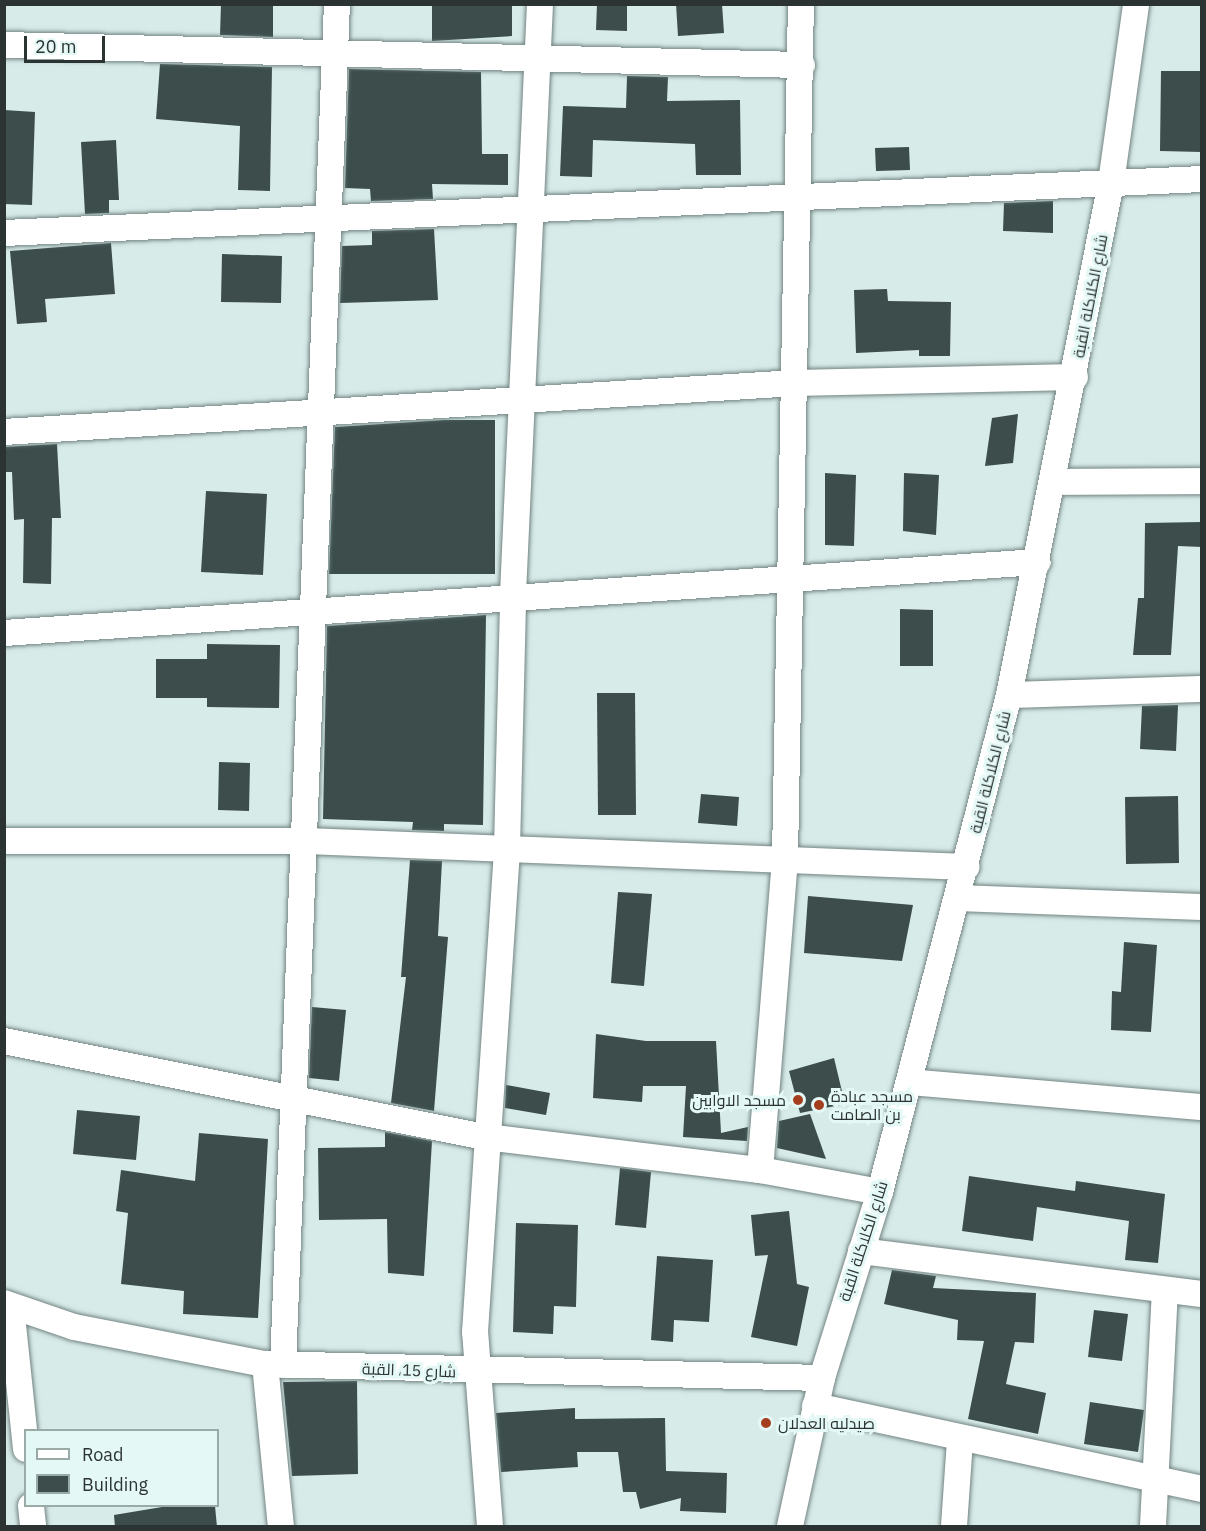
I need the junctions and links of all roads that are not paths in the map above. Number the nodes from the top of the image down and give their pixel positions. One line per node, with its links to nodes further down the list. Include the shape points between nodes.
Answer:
1 (336, 4): 6 (street)
2 (540, 4): 7 (street)
3 (801, 4): 8 (street)
4 (1136, 4): 10 (street, شارع الكلاكلة القبة)
5 (4, 45): 6 (street)
6 (336, 55): 7 (street); 13 (street)
7 (540, 59): 8 (street); 12 (street)
8 (802, 65): 11 (street)
9 (1202, 179): 10 (street)
10 (1111, 183): 11 (street); 15 (street, شارع الكلاكلة القبة)
11 (800, 194): 12 (street); 16 (street)
12 (530, 207): 13 (street); 17 (street)
13 (331, 217): 14 (street); 18 (street)
14 (4, 233)
15 (1075, 377): 16 (street); 21 (street, شارع الكلاكلة القبة)
16 (795, 383): 17 (street); 23 (street)
17 (520, 404): 18 (street); 24 (street)
18 (320, 411): 19 (street); 25 (street)
19 (4, 432)
20 (1202, 481): 21 (street)
21 (1055, 482): 22 (street, شارع الكلاكلة القبة)
22 (1038, 562): 23 (street); 28 (street, شارع الكلاكلة القبة)
23 (790, 580): 24 (street); 32 (street)
24 (513, 594): 25 (street); 31 (street)
25 (314, 608): 26 (street); 30 (street)
26 (4, 633)
27 (1202, 689): 28 (street)
28 (1009, 695): 33 (street, شارع الكلاكلة القبة)
29 (4, 841): 30 (street)
30 (306, 841): 31 (street); 38 (street)
31 (507, 848): 32 (street); 40 (street)
32 (785, 857): 33 (street); 41 (street)
33 (966, 867): 34 (street, شارع الكلاكلة القبة)
34 (957, 898): 35 (street); 37 (street, شارع الكلاكلة القبة)
35 (1202, 907)
36 (4, 1041): 38 (street)
37 (909, 1082): 39 (street); 42 (street, شارع الكلاكلة القبة)
38 (296, 1097): 40 (street); 47 (street)
39 (1202, 1107)
40 (486, 1137): 41 (street); 48 (street)
41 (760, 1170): 42 (street)
42 (880, 1192): 43 (street, شارع الكلاكلة القبة)
43 (861, 1251): 44 (street); 49 (street, شارع الكلاكلة القبة)
44 (1165, 1290): 45 (street); 53 (street)
45 (1202, 1294)
46 (8, 1305): 47 (street, شارع 15، القبة, via 117,1336); 51 (street)
47 (274, 1364): 48 (street, شارع 15، القبة); 57 (street)
48 (476, 1372): 49 (street, شارع 15، القبة); 58 (street)
49 (822, 1378): 50 (street, شارع الكلاكلة القبة)
50 (815, 1406): 52 (street); 59 (street, شارع الكلاكلة القبة)
51 (24, 1433)
52 (960, 1441): 53 (street); 60 (street)
53 (1156, 1481): 54 (street); 61 (street)
54 (1202, 1488)
55 (31, 1507): 56 (street)
56 (33, 1527)
57 (281, 1527)
58 (490, 1527)
59 (790, 1527)
60 (954, 1527)
61 (1153, 1527)

